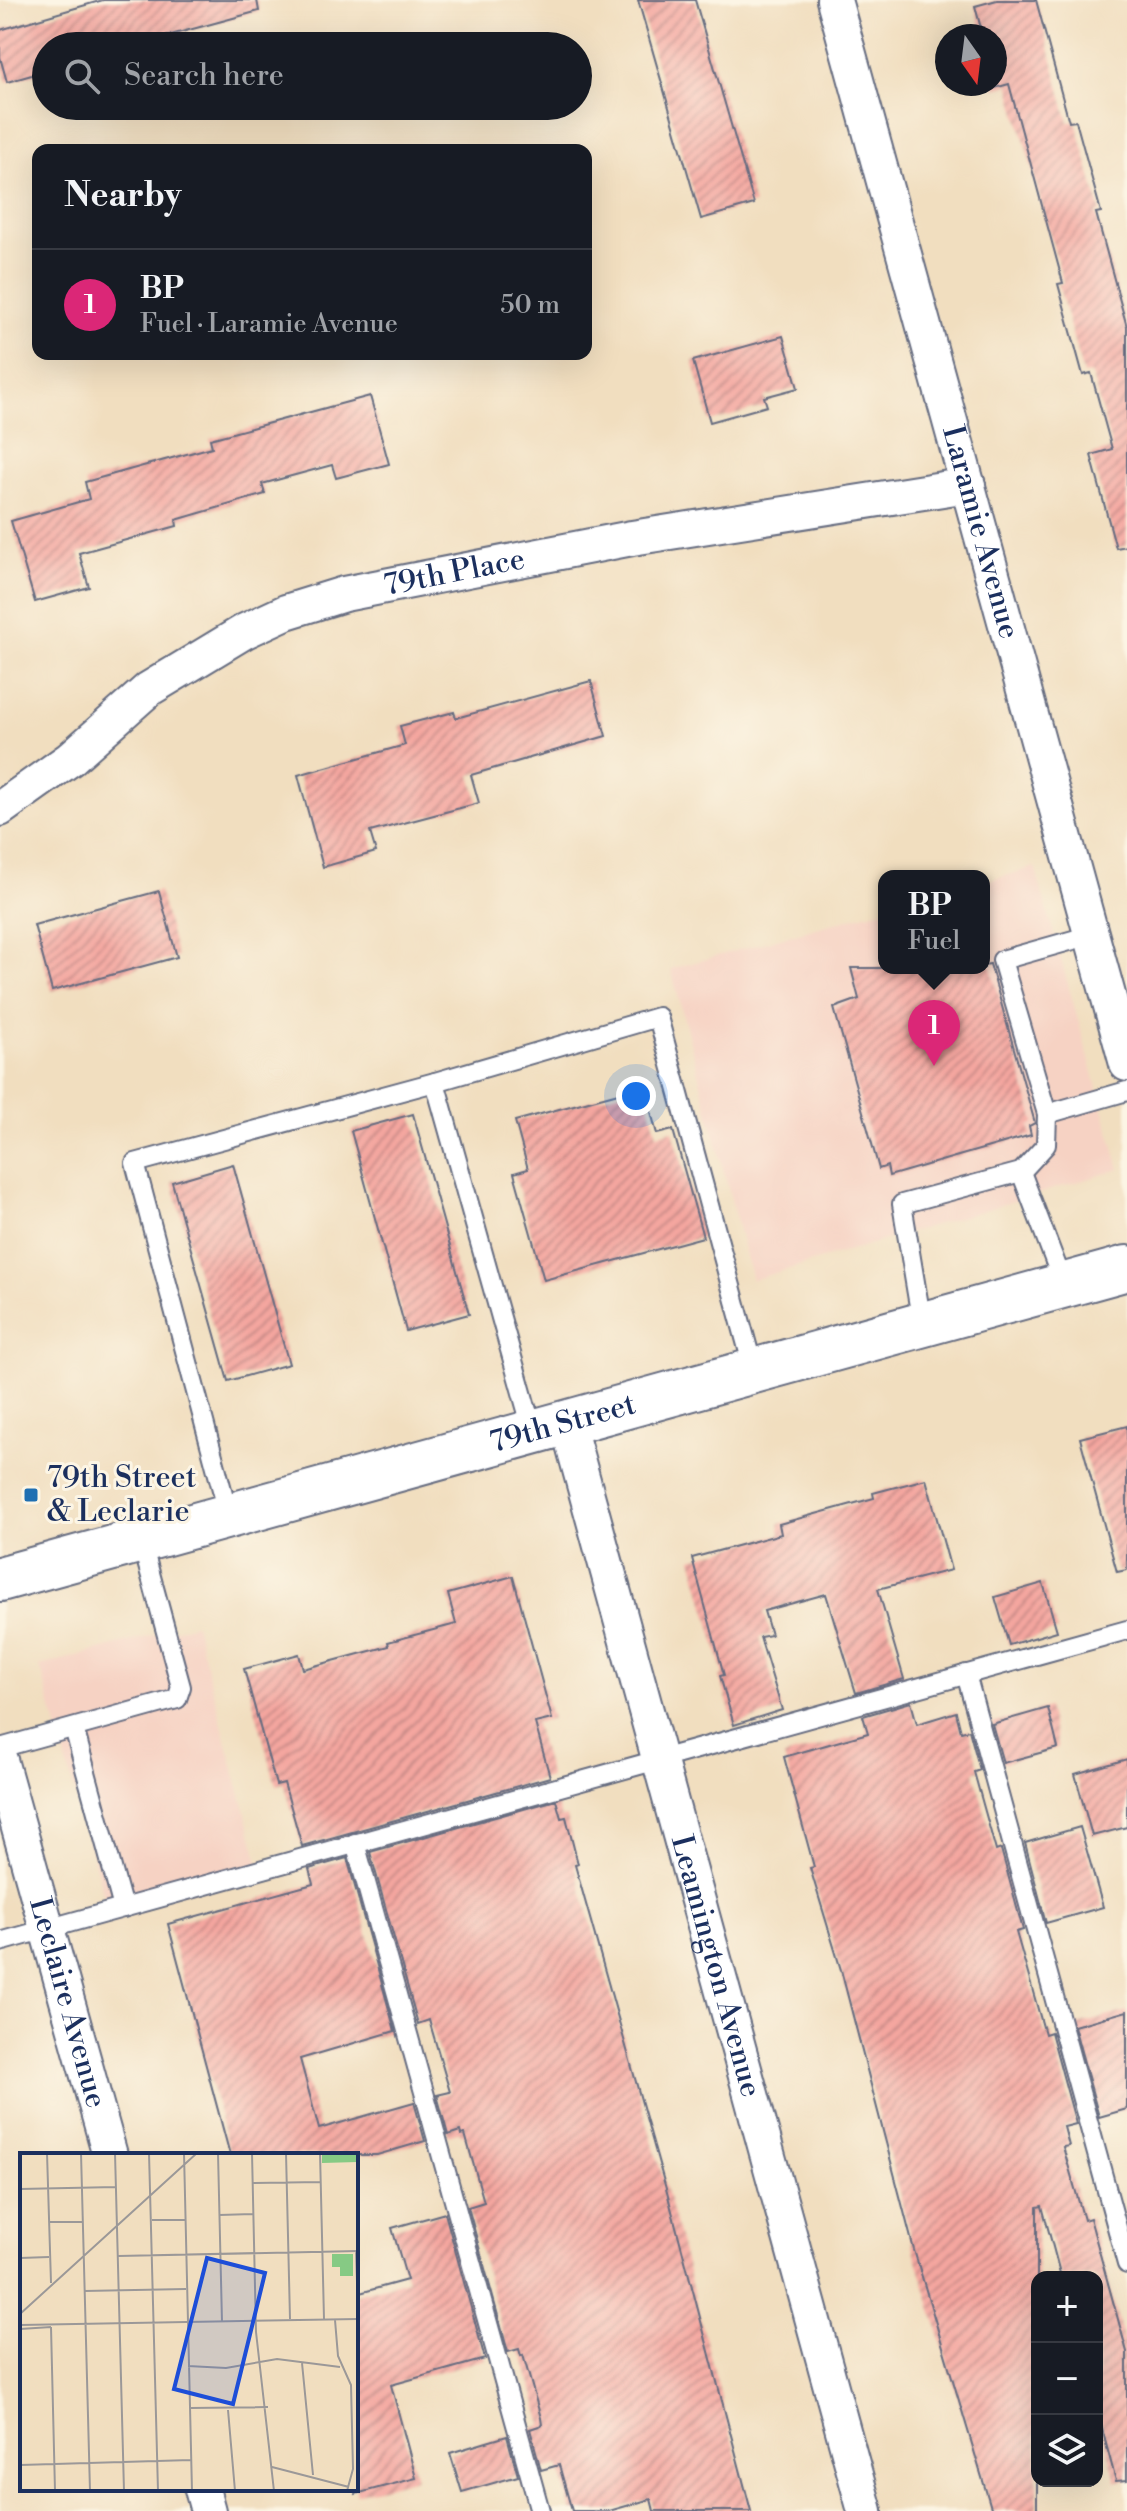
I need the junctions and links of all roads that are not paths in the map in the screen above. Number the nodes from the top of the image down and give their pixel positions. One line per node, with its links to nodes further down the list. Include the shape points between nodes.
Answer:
1 (834, 0): 2 (street, Laramie Avenue)
2 (968, 485): 3 (street, 79th Place, via 632,538 344,594 286,612 149,689 70,759); 4 (street, Laramie Avenue)
3 (0, 809)
4 (1091, 935): 5 (street, Laramie Avenue); 8 (lane, via 1002,960)
5 (1127, 1064)
6 (435, 1082): 13 (lane, via 658,1017); 14 (lane); 15 (lane, via 135,1163)
7 (1127, 1091): 8 (lane)
8 (1047, 1114): 9 (lane, via 1046,1145)
9 (1021, 1172): 11 (lane); 12 (lane, via 902,1204)
10 (1127, 1268): 11 (main road, 79th Street)
11 (1064, 1285): 12 (main road, 79th Street)
12 (922, 1324): 13 (main road, 79th Street)
13 (754, 1371): 14 (main road, 79th Street)
14 (550, 1427): 15 (main road, 79th Street); 22 (street, Leamington Avenue)
15 (229, 1516): 16 (main road, 79th Street)
16 (141, 1540): 17 (main road, 79th Street); 20 (lane, via 181,1687 177,1699)
17 (0, 1579)
18 (1127, 1630): 19 (lane)
19 (966, 1674): 22 (lane); 29 (lane)
20 (74, 1728): 21 (lane); 25 (lane)
21 (0, 1748)
22 (660, 1759): 24 (lane); 33 (street, Leamington Avenue)
23 (0, 1760): 26 (street, Leclaire Avenue)
24 (355, 1843): 25 (lane); 32 (lane)
25 (123, 1908): 26 (lane)
26 (48, 1929): 27 (lane); 28 (street, Leclaire Avenue)
27 (0, 1942)
28 (109, 2153)
29 (1127, 2264)
30 (203, 2491): 31 (street)
31 (208, 2511)
32 (540, 2511)
33 (865, 2511)

